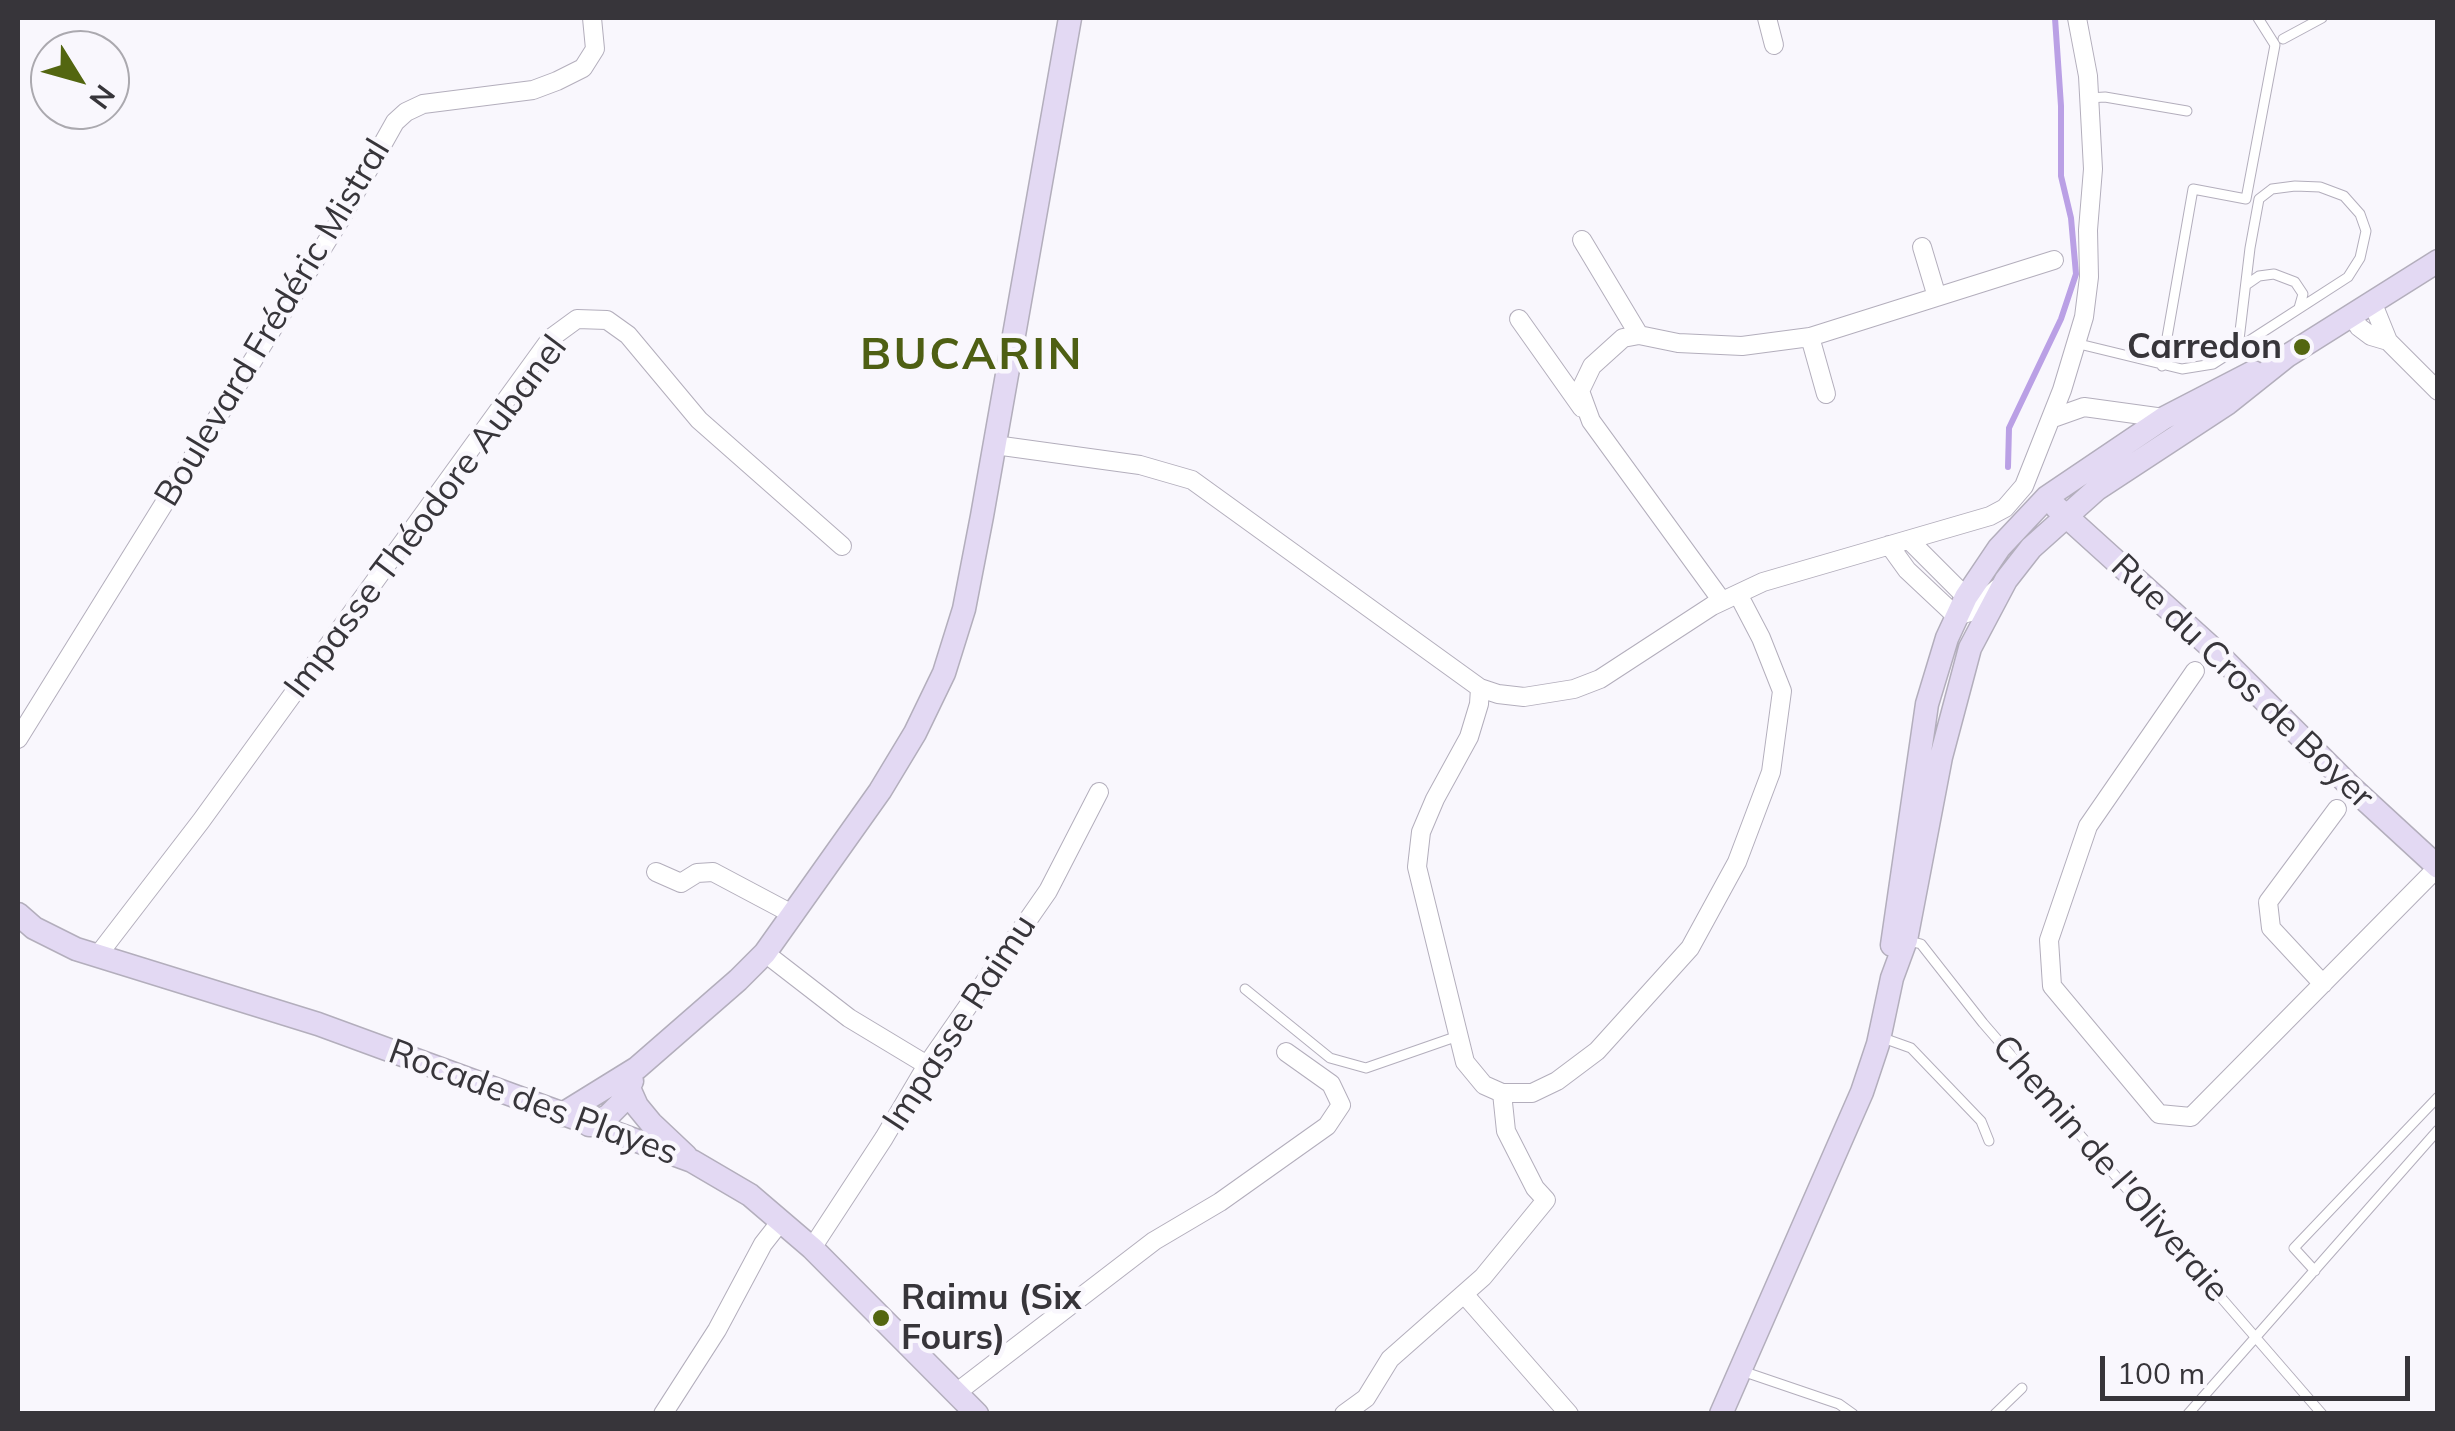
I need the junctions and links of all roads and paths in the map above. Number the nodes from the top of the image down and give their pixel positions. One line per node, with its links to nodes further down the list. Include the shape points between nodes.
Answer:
1 (592, 18): 45 (street, Boulevard Frédéric Mistral, via 595,49 582,68 558,81 423,104 395,122)
2 (1070, 18): 33 (street)
3 (1767, 18): 8 (street)
4 (2076, 18): 9 (street)
5 (2258, 18): 27 (lane, via 2276,45 2246,199 2193,188)
6 (2322, 18): 7 (lane)
7 (2282, 40)
8 (1774, 46)
9 (2090, 98): 10 (lane); 24 (street, via 2089,277)
10 (2187, 111)
11 (1582, 240): 21 (street)
12 (1922, 247): 16 (street)
13 (2054, 260): 16 (street)
14 (2438, 261): 17 (street)
15 (2245, 286): 18 (lane, via 2274,274 2295,282); 18 (lane, via 2259,199 2295,186 2344,196 2366,231 2360,258 2348,276); 25 (lane)
16 (1937, 297): 22 (street)
17 (2373, 304): 19 (street); 23 (street)
18 (2300, 308): 25 (lane)
19 (2352, 316): 23 (street, via 2371,336); 26 (street)
20 (1519, 319): 32 (street)
21 (1639, 336): 22 (street, via 1742,346); 32 (street, via 1623,338 1592,366 1580,390)
22 (1810, 336): 29 (street)
23 (2388, 341): 28 (street)
24 (2075, 343): 27 (lane); 30 (street)
25 (2238, 348): 27 (lane, via 2213,364)
26 (2287, 356): 31 (street); 35 (street)
27 (2162, 366)
28 (2438, 392)
29 (1826, 394)
30 (2053, 418): 31 (street, via 2084,407); 36 (street, via 2024,486 2004,508)
31 (2164, 418): 34 (street)
32 (1591, 421): 40 (street)
33 (995, 445): 44 (street, via 1140,465 1192,480); 51 (street, via 964,608 944,673 880,791)
34 (2047, 497): 35 (street, Rue du Cros de Boyer); 41 (street, via 2000,548)
35 (2063, 516): 39 (street); 48 (street, Rue du Cros de Boyer, via 2149,589)
36 (1909, 540): 37 (street); 41 (street)
37 (1889, 545): 40 (street, via 1788,573); 41 (street, via 1907,570)
38 (842, 546): 54 (street, Impasse Théodore Aubanel, via 699,420 628,335 607,320 577,318 552,338)
39 (2006, 580): 41 (street); 42 (street)
40 (1730, 598): 44 (street, via 1574,689 1524,697); 62 (street, via 1782,690 1771,772 1737,862 1690,948 1597,1051 1557,1082 1532,1093)
41 (1964, 608): 42 (street); 52 (street, via 1927,704)
42 (1970, 648): 52 (street)
43 (2195, 671): 55 (street, via 2088,826 2050,940 2052,986 2159,1114 2191,1117)
44 (1480, 688): 57 (street, via 1469,738 1435,799 1416,867)
45 (18, 739)
46 (1099, 792): 60 (street, Impasse Raimu, via 1048,892)
47 (2337, 808): 55 (street, via 2268,902 2270,928)
48 (2438, 867): 55 (street)
49 (656, 872): 51 (street, via 681,884 713,872)
50 (18, 914): 54 (street, Rocade des Playes, via 60,942)
51 (794, 916): 53 (street)
52 (1899, 939): 58 (street); 73 (lane, Chemin de l'Oliveraie, via 1921,944)
53 (765, 953): 60 (street, via 849,1018); 61 (street)
54 (98, 955): 64 (street, Rocade des Playes, via 318,1024)
55 (2323, 984)
56 (1245, 990): 57 (lane, via 1330,1058 1366,1068)
57 (1460, 1035): 62 (street, via 1465,1062)
58 (1880, 1036): 67 (lane, via 1911,1048 1981,1121); 74 (street, via 1855,1110)
59 (1286, 1052): 76 (street, via 1331,1084 1341,1105 1327,1126 1154,1241)
60 (927, 1065): 70 (street, Impasse Raimu)
61 (627, 1080): 64 (street); 65 (street, via 599,1110); 68 (street, via 637,1106)
62 (1502, 1093): 72 (street, via 1506,1130 1546,1200)
63 (2438, 1097): 71 (lane, via 2294,1248)
64 (561, 1116): 65 (street, Rocade des Playes)
65 (599, 1126): 68 (street, Rocade des Playes)
66 (2438, 1130): 71 (lane)
67 (1989, 1141)
68 (692, 1162): 69 (street, Rocade des Playes)
69 (780, 1221): 70 (street, Rocade des Playes); 77 (street)
70 (812, 1248): 76 (street, Rocade des Playes)
71 (2315, 1271): 73 (lane)
72 (1464, 1294): 79 (street, via 1390,1360 1366,1398); 80 (street)
73 (2256, 1338): 84 (lane); 85 (lane, Chemin de l'Oliveraie)
74 (1742, 1371): 81 (street); 82 (lane)
75 (2022, 1388): 83 (lane)
76 (956, 1393): 78 (street, Rocade des Playes)
77 (663, 1414)
78 (977, 1414)
79 (1344, 1414)
80 (1568, 1414)
81 (1721, 1414)
82 (1853, 1414)
83 (1995, 1414)
84 (2188, 1414)
85 (2322, 1414)

